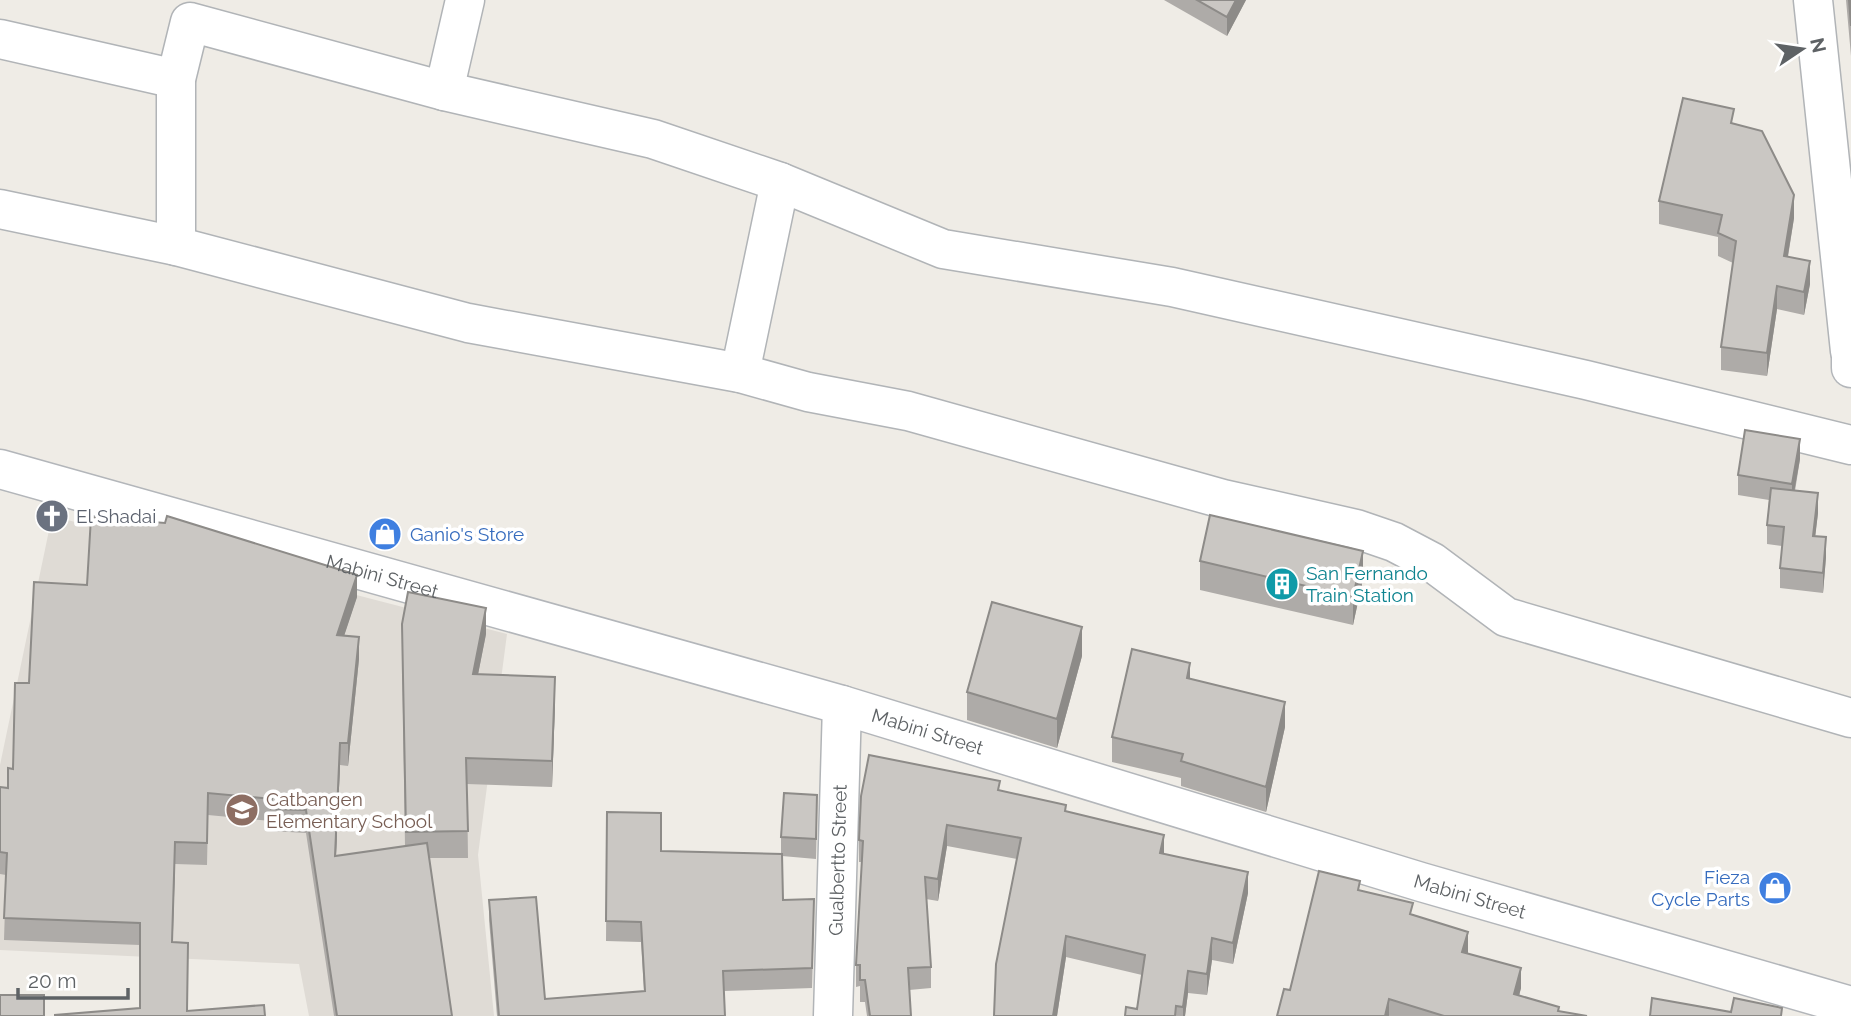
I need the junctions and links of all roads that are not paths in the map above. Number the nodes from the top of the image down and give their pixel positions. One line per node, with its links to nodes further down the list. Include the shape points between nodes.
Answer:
1 (465, 0): 5 (street)
2 (1813, 0): 9 (street)
3 (0, 39): 4 (street)
4 (176, 79): 5 (street, via 190,22); 8 (street)
5 (444, 91): 6 (street, via 653,139)
6 (779, 182): 11 (street); 12 (street, via 943,249 1172,287)
7 (0, 209): 8 (street)
8 (176, 246): 11 (street, via 468,323)
9 (1851, 351): 10 (street)
10 (1851, 368)
11 (740, 373): 15 (street, via 808,392 908,411 1223,499 1356,529 1432,562 1506,617)
12 (1851, 445)
13 (0, 469): 14 (street, Mabini Street)
14 (842, 705): 16 (street, Mabini Street, via 1421,882); 17 (street, Gualbertto Street)
15 (1851, 718)
16 (1851, 1006)
17 (833, 1016)

